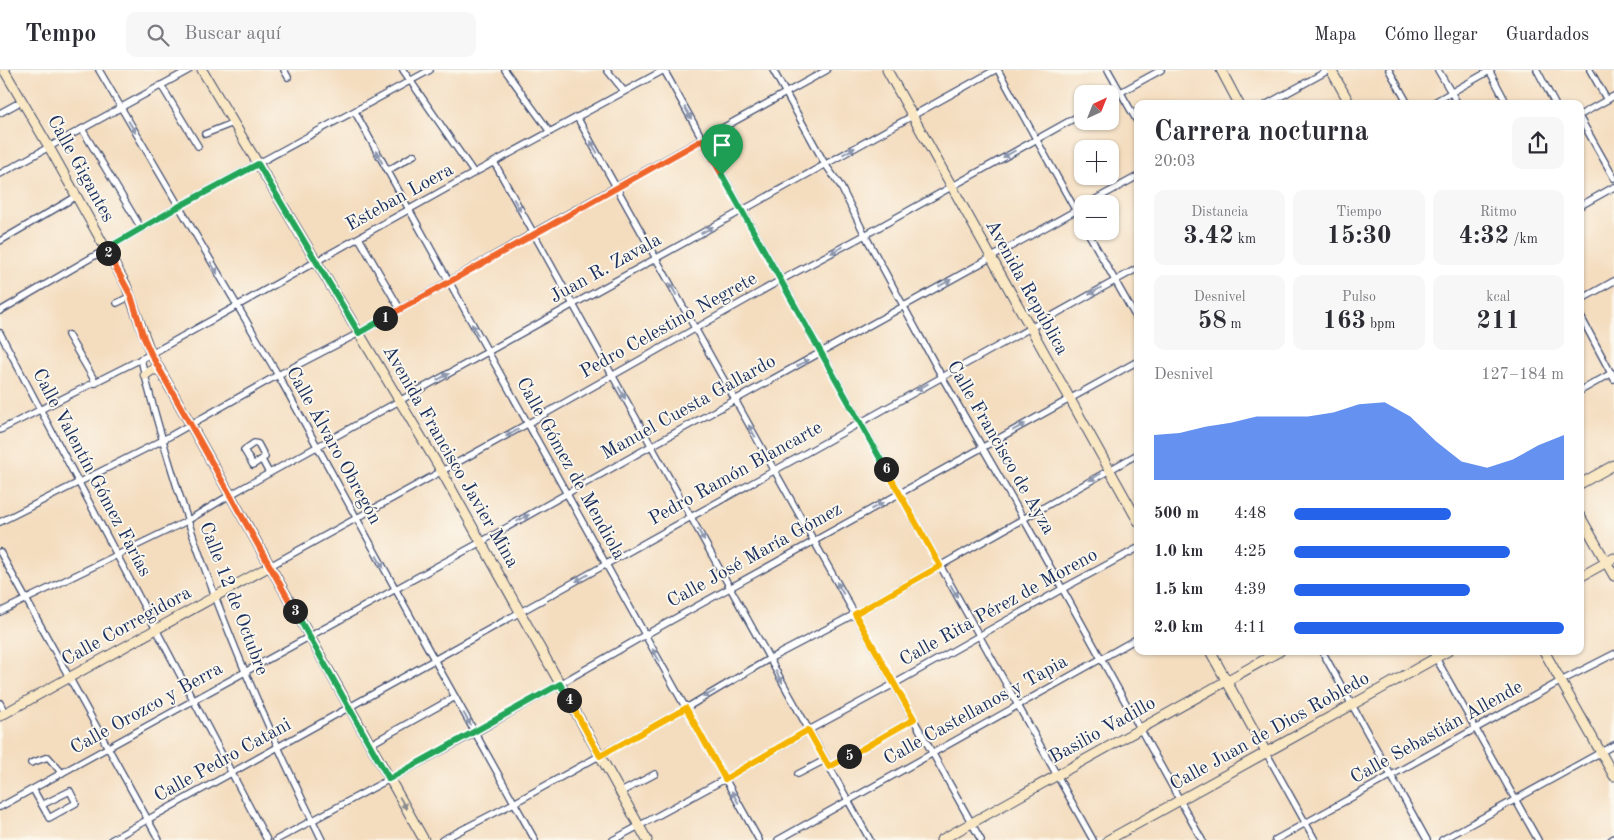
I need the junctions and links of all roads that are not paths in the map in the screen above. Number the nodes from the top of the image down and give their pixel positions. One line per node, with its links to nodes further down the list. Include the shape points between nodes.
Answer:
1 (4, 70): 41 (street, Calle Gigantes)
2 (99, 70): 42 (street, Calle Álvaro Obregón)
3 (189, 70): 26 (street)
4 (202, 70): 50 (street, Avenida Francisco Javier Mina)
5 (284, 70): 24 (street)
6 (403, 70): 25 (street)
7 (430, 70): 25 (street)
8 (505, 70): 53 (street)
9 (607, 70): 27 (street)
10 (664, 70): 27 (street, Esteban Loera); 56 (street, one-way to 56)
11 (773, 70): 30 (street, Calle Francisco de Ayza)
12 (827, 70): 30 (street)
13 (887, 70): 46 (street, Avenida República)
14 (996, 70): 46 (street, Juan R. Zavala); 55 (street)
15 (1108, 70): 28 (street)
16 (1161, 70): 28 (street)
17 (1221, 70): 32 (street)
18 (1330, 70): 33 (street); 34 (street)
19 (1389, 70): 35 (street)
20 (1438, 70): 29 (street)
21 (1490, 70): 29 (street); 38 (street)
22 (1537, 70): 39 (street)
23 (1590, 70): 40 (street)
24 (288, 77)
25 (410, 81): 43 (street); 64 (street)
26 (161, 86): 42 (street); 57 (street)
27 (624, 91): 48 (street, Esteban Loera)
28 (1121, 92): 47 (street)
29 (1451, 92): 36 (street); 37 (street)
30 (786, 93): 56 (street); 62 (street, Calle Francisco de Ayza)
31 (1614, 96): 40 (street)
32 (1238, 100)
33 (1274, 100)
34 (1348, 100)
35 (1406, 100)
36 (1437, 100)
37 (1456, 100)
38 (1505, 100)
39 (1553, 100)
40 (1606, 100): 45 (street)
41 (22, 101): 44 (street); 58 (street, Calle Gigantes)
42 (121, 108): 52 (street); 75 (street, Calle Álvaro Obregón, one-way to 75)
43 (355, 112): 61 (street); 63 (street, Calle Gómez de Mendiola, one-way to 43)
44 (0, 113)
45 (1584, 114)
46 (912, 116): 62 (street, Juan R. Zavala, one-way to 46); 68 (street, Avenida República)
47 (1134, 116)
48 (577, 117): 53 (street, Esteban Loera); 70 (street, one-way to 48)
49 (1074, 118): 55 (street, Pedro Celestino Negrete)
50 (233, 123): 54 (street); 61 (street, Avenida Francisco Javier Mina)
51 (1584, 123): 67 (street)
52 (82, 129): 58 (street); 79 (street)
53 (550, 132): 60 (street, Esteban Loera)
54 (205, 134)
55 (1036, 139): 68 (street, Pedro Celestino Negrete, one-way to 68); 74 (street)
56 (702, 140): 70 (street); 77 (street)
57 (198, 146)
58 (49, 147): 65 (street); 72 (street, Calle Gigantes)
59 (414, 155): 63 (street)
60 (494, 162): 64 (street, Esteban Loera); 80 (street, one-way to 80)
61 (258, 164): 75 (street); 88 (street, Avenida Francisco Javier Mina)
62 (825, 164): 77 (street, Juan R. Zavala); 81 (street, Calle Francisco de Ayza, via 840,185)
63 (387, 171): 76 (street, Calle Gómez de Mendiola)
64 (474, 173): 76 (street, Esteban Loera)
65 (0, 174)
66 (1134, 178): 71 (street)
67 (1614, 178)
68 (951, 187): 81 (street, Pedro Celestino Negrete); 87 (street, Avenida República)
69 (1614, 187): 73 (street)
70 (616, 188): 80 (street); 86 (street)
71 (1104, 195)
72 (77, 196): 84 (street); 85 (street, Calle Gigantes)
73 (1584, 204)
74 (1074, 206)
75 (178, 207): 79 (street); 98 (street, Calle Álvaro Obregón, one-way to 98)
76 (409, 210): 82 (street, Esteban Loera); 93 (street, Calle Gómez de Mendiola)
77 (742, 211): 86 (street, Juan R. Zavala, one-way to 77); 90 (street)
78 (1074, 211): 87 (street, Manuel Cuesta Gallardo)
79 (141, 228): 85 (street)
80 (533, 234): 93 (street); 97 (street)
81 (865, 235): 90 (street, Pedro Celestino Negrete, one-way to 90); 99 (street, Calle Francisco de Ayza)
82 (359, 238): 88 (street, Esteban Loera); 100 (street)
83 (1093, 240): 91 (street)
84 (0, 241)
85 (106, 249): 94 (street, Calle Gigantes); 101 (street)
86 (656, 258): 97 (street, Juan R. Zavala); 105 (street, one-way to 86)
87 (991, 258): 99 (street, Manuel Cuesta Gallardo, one-way to 87); 104 (street, Avenida República)
88 (316, 262): 98 (street, Esteban Loera); 106 (street, Avenida Francisco Javier Mina)
89 (1134, 270): 91 (street, Pedro Ramón Blancarte)
90 (782, 280): 105 (street, Pedro Celestino Negrete); 110 (street)
91 (1115, 280): 102 (street); 104 (street, Pedro Ramón Blancarte, one-way to 104)
92 (1614, 281): 95 (street)
93 (448, 282): 100 (street); 109 (street, Calle Gómez de Mendiola, one-way to 93)
94 (131, 296): 96 (street); 111 (street, Calle Gigantes)
95 (1584, 298)
96 (117, 302)
97 (573, 305): 109 (street, Juan R. Zavala); 116 (street)
98 (236, 306): 111 (street, Esteban Loera); 115 (street, Calle Álvaro Obregón)
99 (904, 306): 110 (street, Manuel Cuesta Gallardo); 119 (street, Calle Francisco de Ayza)
100 (400, 309): 106 (street)
101 (0, 311)
102 (1134, 314)
103 (1584, 321): 117 (street)
104 (1030, 327): 119 (street, Pedro Ramón Blancarte); 122 (street, Avenida República)
105 (695, 329): 116 (street, Pedro Celestino Negrete); 123 (street)
106 (359, 333): 115 (street); 124 (street, Avenida Francisco Javier Mina)
107 (0, 334): 125 (street, Calle Valentín Gómez Farías)
108 (68, 335): 120 (street)
109 (487, 352): 124 (street, Juan R. Zavala, one-way to 109); 127 (street, Calle Gómez de Mendiola)
110 (821, 352): 123 (street, Manuel Cuesta Gallardo, one-way to 110); 126 (street)
111 (151, 354): 112 (street, Esteban Loera); 114 (street, Calle Gigantes)
112 (141, 359): 118 (street, Calle 12 de Octubre); 120 (street, Esteban Loera)
113 (1134, 363): 122 (street, Calle José María Gómez)
114 (160, 370): 118 (street, via 152,370); 128 (street, Calle Gigantes)
115 (278, 375): 128 (street); 131 (street, Calle Álvaro Obregón)
116 (612, 375): 127 (street, Pedro Celestino Negrete); 132 (street, one-way to 132)
117 (1613, 375): 121 (street)
118 (145, 376): 130 (street, Calle 12 de Octubre)
119 (942, 377): 126 (street, Pedro Ramón Blancarte, one-way to 126); 133 (street, Calle Francisco de Ayza)
120 (96, 383): 125 (street, Esteban Loera)
121 (1584, 389)
122 (1070, 399): 133 (street, Calle José María Gómez, one-way to 122); 138 (street, Avenida República)
123 (735, 400): 132 (street, Manuel Cuesta Gallardo); 137 (street, one-way to 123)
124 (400, 401): 131 (street, Juan R. Zavala); 139 (street, Avenida Francisco Javier Mina)
125 (41, 410): 129 (street, Esteban Loera); 141 (street, Calle Valentín Gómez Farías)
126 (860, 422): 137 (street, Pedro Ramón Blancarte); 144 (street)
127 (527, 424): 139 (street, Pedro Celestino Negrete, one-way to 139); 143 (street, Calle Gómez de Mendiola)
128 (191, 425): 130 (street); 145 (street, Calle Gigantes)
129 (0, 430)
130 (163, 440): 141 (street); 150 (street, Calle 12 de Octubre)
131 (317, 446): 140 (street, Juan R. Zavala); 149 (street, Calle Álvaro Obregón)
132 (651, 446): 143 (street, Manuel Cuesta Gallardo); 147 (street)
133 (983, 447): 144 (street, Calle José María Gómez); 148 (street, Calle Francisco de Ayza)
134 (1134, 456): 138 (street)
135 (262, 460): 140 (street)
136 (1614, 465): 142 (street)
137 (774, 470): 147 (street, Pedro Ramón Blancarte); 153 (street)
138 (1109, 470): 146 (street, Avenida República); 148 (street, one-way to 148)
139 (442, 472): 149 (street, Pedro Celestino Negrete); 154 (street, Avenida Francisco Javier Mina)
140 (269, 473): 145 (street, Juan R. Zavala)
141 (78, 482): 151 (street); 157 (street, Calle Valentín Gómez Farías)
142 (1584, 482)
143 (566, 493): 154 (street, Manuel Cuesta Gallardo, one-way to 143); 159 (street, Calle Gómez de Mendiola)
144 (900, 493): 153 (street, Calle José María Gómez, one-way to 144); 161 (street)
145 (230, 495): 150 (street, Juan R. Zavala); 160 (street, Calle Gigantes)
146 (1134, 514)
147 (690, 517): 159 (street, Pedro Ramón Blancarte); 164 (street, one-way to 164)
148 (1023, 518): 161 (street); 165 (street, Calle Francisco de Ayza)
149 (356, 519): 160 (street, Pedro Celestino Negrete); 166 (street, Calle Álvaro Obregón, one-way to 166)
150 (187, 521): 157 (street, Juan R. Zavala); 167 (street, Calle 12 de Octubre)
151 (0, 522)
152 (1584, 522): 158 (street)
153 (814, 541): 164 (street, Calle José María Gómez); 171 (street, one-way to 153)
154 (481, 542): 166 (street, Manuel Cuesta Gallardo); 170 (street, Avenida Francisco Javier Mina)
155 (1134, 550): 165 (street, Calle Rita Pérez de Moreno)
156 (0, 552): 168 (street)
157 (117, 554): 168 (street, Juan R. Zavala); 172 (street, Calle Valentín Gómez Farías)
158 (1610, 560): 162 (street); 163 (street)
159 (606, 564): 170 (street, Pedro Ramón Blancarte, one-way to 170); 173 (street, Calle Gómez de Mendiola)
160 (270, 566): 167 (street, Calle Corregidora); 175 (street, Calle Gigantes)
161 (940, 566): 171 (street); 174 (street, one-way to 174)
162 (1584, 575)
163 (1614, 576)
164 (730, 588): 173 (street, Calle José María Gómez); 184 (street)
165 (1062, 589): 174 (street, Calle Rita Pérez de Moreno); 183 (street, Calle Francisco de Ayza)
166 (395, 590): 175 (street, Manuel Cuesta Gallardo); 185 (street, Calle Álvaro Obregón)
167 (214, 597): 172 (street, Calle Corregidora); 186 (street, Calle 12 de Octubre)
168 (26, 599): 169 (street, Juan R. Zavala); 187 (street)
169 (0, 612)
170 (521, 613): 185 (street, Pedro Ramón Blancarte); 190 (street, Avenida Francisco Javier Mina)
171 (855, 614): 184 (street); 191 (street)
172 (156, 629): 187 (street, Calle Corregidora); 193 (street, Calle Valentín Gómez Farías)
173 (645, 635): 190 (street, Calle José María Gómez); 198 (street, Calle Gómez de Mendiola, one-way to 173)
174 (980, 636): 191 (street, Calle Rita Pérez de Moreno); 196 (street)
175 (310, 637): 186 (street, Calle Orozco y Berra); 197 (street, Calle Gigantes)
176 (1134, 640): 183 (street, Calle Castellanos y Tapia)
177 (1614, 654): 189 (street, Calle Sebastián Allende)
178 (1212, 655): 188 (street)
179 (1273, 655): 188 (street, Basilio Vadillo)
180 (1324, 655): 195 (street)
181 (1434, 655): 195 (street, Calle Juan de Dios Robledo); 202 (street)
182 (1546, 655): 189 (street)
183 (1101, 658): 196 (street, Calle Castellanos y Tapia); 201 (street, Calle Francisco de Ayza)
184 (769, 659): 198 (street, one-way to 198); 203 (street, one-way to 203)
185 (435, 661): 192 (street, Calle Álvaro Obregón); 197 (street, Pedro Ramón Blancarte)
186 (245, 673): 193 (street, Calle Orozco y Berra); 208 (street, Calle 12 de Octubre)
187 (70, 677): 199 (street, Calle Corregidora); 207 (street)
188 (1226, 681): 201 (street, Basilio Vadillo); 211 (street)
189 (1561, 681): 202 (street, Calle Sebastián Allende); 210 (street)
190 (560, 684): 204 (street, Calle José María Gómez); 212 (street, Avenida Francisco Javier Mina)
191 (894, 684): 200 (street); 203 (street, Calle Rita Pérez de Moreno)
192 (455, 697): 204 (street, Calle Álvaro Obregón, one-way to 204); 205 (street)
193 (194, 700): 207 (street, Calle Orozco y Berra); 217 (street, Calle Valentín Gómez Farías)
194 (0, 703): 199 (street)
195 (1352, 704): 211 (street, Calle Juan de Dios Robledo); 221 (street)
196 (1018, 705): 209 (street, Calle Castellanos y Tapia); 220 (street)
197 (349, 708): 205 (street, Calle Gigantes); 208 (street, Calle Pedro Catani)
198 (686, 708): 212 (street); 224 (street, Calle Gómez de Mendiola)
199 (3, 715)
200 (914, 719): 209 (street); 215 (street)
201 (1140, 729): 220 (street, Basilio Vadillo); 229 (street, Calle Francisco de Ayza)
202 (1475, 729): 221 (street, Calle Sebastián Allende); 227 (street)
203 (808, 730): 213 (street); 224 (street, Calle Rita Pérez de Moreno)
204 (475, 733): 223 (street, Calle José María Gómez); 230 (street, Calle Álvaro Obregón)
205 (368, 745): 223 (street, Calle Gigantes)
206 (1614, 745): 210 (street)
207 (108, 747): 216 (street, Calle Orozco y Berra); 233 (street)
208 (278, 748): 217 (street, Calle Pedro Catani); 234 (street, Calle 12 de Octubre)
209 (932, 752): 228 (street, Calle Castellanos y Tapia); 235 (street)
210 (1600, 752): 222 (street); 227 (street)
211 (1267, 754): 229 (street, Calle Juan de Dios Robledo); 236 (street)
212 (600, 756): 226 (street, Avenida Francisco Javier Mina); 230 (street)
213 (825, 760): 215 (street); 219 (street)
214 (31, 763): 216 (street, via 48,757)
215 (829, 767): 228 (street)
216 (62, 773): 225 (street, Calle Orozco y Berra)
217 (232, 773): 233 (street, Calle Pedro Catani); 240 (street, Calle Valentín Gómez Farías)
218 (655, 774): 226 (street)
219 (798, 774)
220 (1057, 775): 235 (street, Basilio Vadillo); 253 (street)
221 (1391, 776): 236 (street, Calle Sebastián Allende); 258 (street)
222 (1614, 776)
223 (389, 779): 234 (street, Calle José María Gómez); 243 (street, Calle Gigantes, one-way to 243)
224 (725, 779): 237 (street, Calle Rita Pérez de Moreno); 248 (street, Calle Gómez de Mendiola, one-way to 224)
225 (33, 789): 231 (street); 232 (street, Calle Orozco y Berra)
226 (621, 792): 237 (street, Avenida Francisco Javier Mina)
227 (1515, 799): 259 (street); 260 (street)
228 (847, 800): 249 (street, Calle Castellanos y Tapia); 250 (street)
229 (1180, 800): 254 (street, Calle Juan de Dios Robledo); 255 (street, Calle Francisco de Ayza)
230 (514, 803): 244 (street); 245 (street, Calle Álvaro Obregón)
231 (42, 804): 231 (street, via 50,818 76,803 70,791)
232 (0, 807)
233 (148, 820): 238 (street, Calle Pedro Catani); 239 (street)
234 (312, 820): 241 (street, Calle José María Gómez); 242 (street, Calle 12 de Octubre)
235 (972, 823): 251 (street, Basilio Vadillo); 252 (street)
236 (1306, 823): 256 (street, Calle Sebastián Allende); 257 (street)
237 (639, 826): 246 (street, Calle Rita Pérez de Moreno); 247 (street, Avenida Francisco Javier Mina)
238 (111, 840)
239 (159, 840)
240 (267, 840)
241 (276, 840)
242 (322, 840)
243 (424, 840)
244 (442, 840)
245 (535, 840)
246 (613, 840)
247 (647, 840)
248 (759, 840)
249 (778, 840)
250 (870, 840)
251 (941, 840)
252 (981, 840)
253 (1093, 840)
254 (1108, 840)
255 (1202, 840)
256 (1275, 840)
257 (1315, 840)
258 (1428, 840)
259 (1442, 840)
260 (1538, 840)

